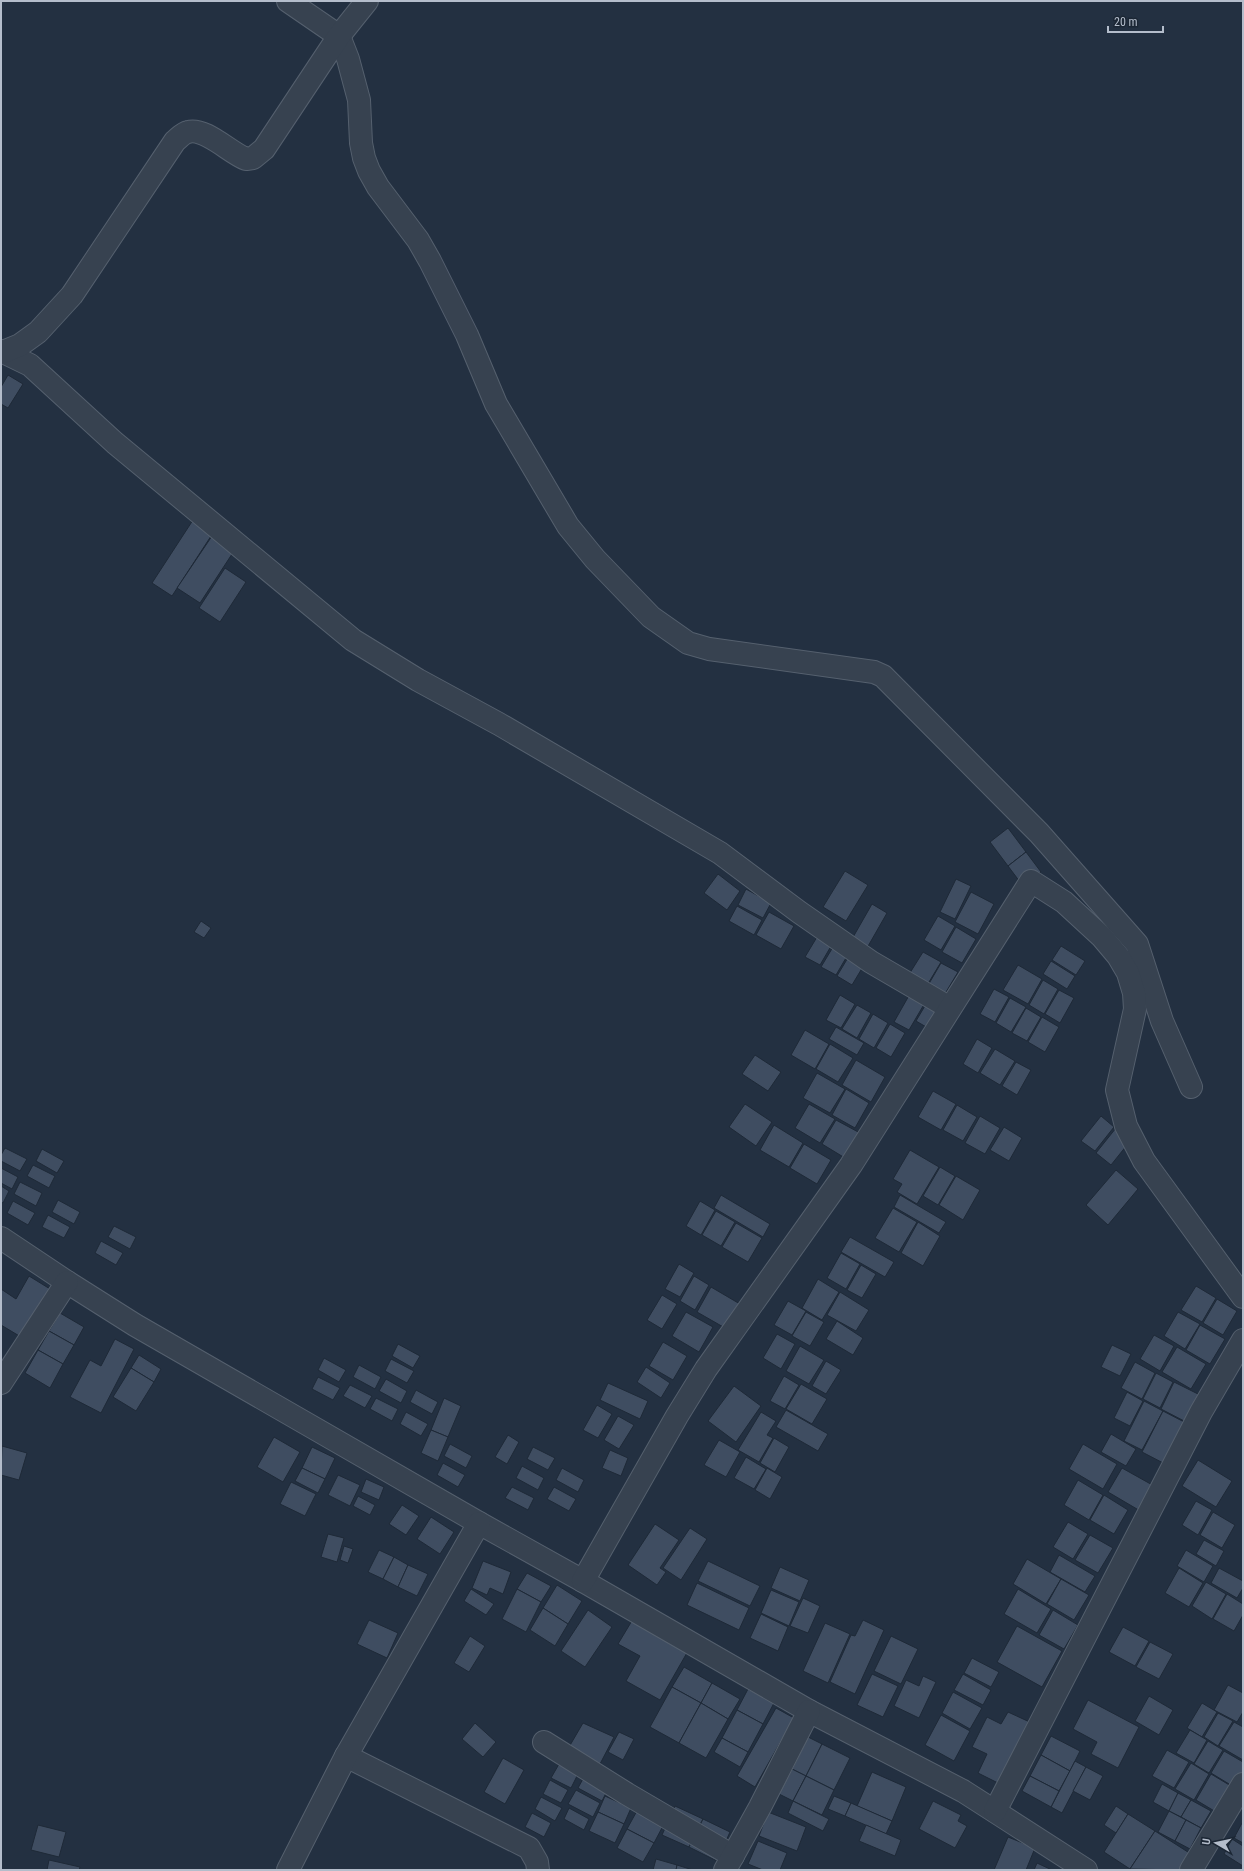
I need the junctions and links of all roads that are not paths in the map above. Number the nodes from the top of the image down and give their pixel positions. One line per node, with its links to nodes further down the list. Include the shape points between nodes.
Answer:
1 (288, 1): 3 (street)
2 (366, 1): 3 (street)
3 (339, 36): 4 (street, via 264,149 253,158 240,157 202,133 188,132 175,141 72,295 38,332 20,345); 6 (street, via 359,100 361,143 369,171 430,261 467,335 496,404 568,526 595,559 652,617 688,643 709,649 874,672 883,676 1039,833 1137,944 1162,1021)
4 (2, 352): 5 (street, via 30,365 115,443 354,640 418,680 499,724 720,853 871,962)
5 (950, 1008): 9 (street, via 1031,881 1064,902 1102,937 1128,973 1134,993 1135,1010 1117,1090 1126,1126 1152,1172); 13 (street, via 851,1164 706,1369)
6 (1191, 1087)
7 (1, 1238): 8 (street)
8 (67, 1282): 11 (street); 12 (street, via 135,1325)
9 (1243, 1297)
10 (1243, 1340): 18 (street, via 1201,1412)
11 (1, 1383)
12 (478, 1523): 13 (street); 16 (street)
13 (583, 1581): 14 (street)
14 (809, 1711): 18 (street, via 963,1791); 19 (street)
15 (544, 1742): 19 (street)
16 (346, 1756): 21 (street); 22 (street, via 529,1848 537,1862)
17 (1243, 1784): 23 (street)
18 (995, 1811): 20 (street)
19 (729, 1863)
20 (1077, 1868)
21 (288, 1870)
22 (538, 1870)
23 (1190, 1870)

